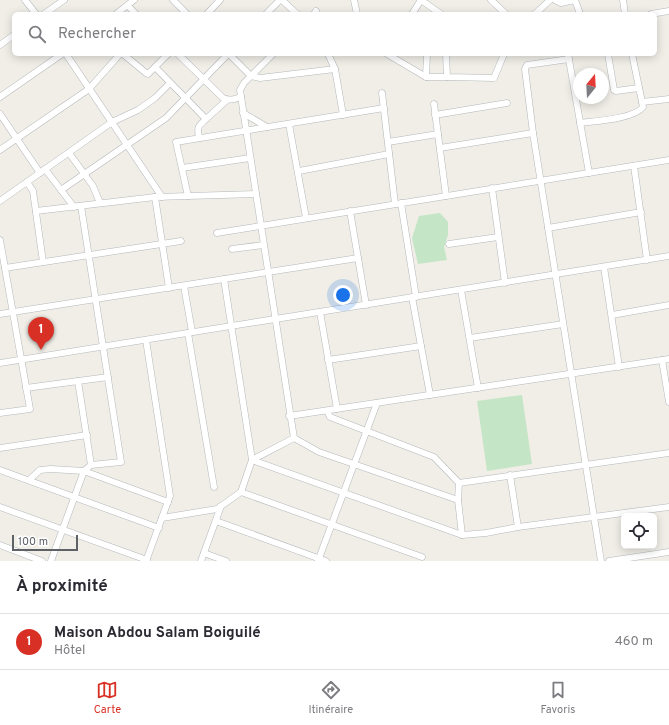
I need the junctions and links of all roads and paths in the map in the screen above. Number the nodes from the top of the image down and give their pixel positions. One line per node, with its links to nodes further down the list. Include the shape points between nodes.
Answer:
1 (25, 0): 17 (street)
2 (64, 0): 18 (street)
3 (134, 0): 14 (street)
4 (173, 0): 21 (street)
5 (220, 0): 22 (street)
6 (281, 0): 23 (street); 24 (street)
7 (361, 0): 13 (street)
8 (421, 0): 15 (street); 26 (street)
9 (491, 0): 29 (street)
10 (550, 0): 30 (street)
11 (555, 0): 31 (street, via 561,3 575,0)
12 (623, 0): 32 (street)
13 (355, 2): 25 (street)
14 (128, 6): 19 (street); 20 (street)
15 (428, 6): 27 (street); 28 (street)
16 (669, 11): 33 (street)
17 (34, 12)
18 (47, 12)
19 (119, 12)
20 (134, 12)
21 (185, 12)
22 (208, 12)
23 (268, 12)
24 (295, 12)
25 (357, 12)
26 (413, 12)
27 (428, 12)
28 (438, 12)
29 (504, 12)
30 (537, 12)
31 (579, 12)
32 (625, 12)
33 (657, 13)
34 (12, 36): 35 (street)
35 (0, 45)
36 (59, 56): 63 (street)
37 (67, 56): 61 (street)
38 (118, 56): 61 (street)
39 (123, 56): 53 (street, via 146,74)
40 (166, 56): 53 (street)
41 (180, 56): 58 (street)
42 (226, 56): 58 (street)
43 (230, 56): 55 (street)
44 (272, 56): 55 (street)
45 (329, 56): 54 (street)
46 (390, 56): 56 (street)
47 (427, 56): 56 (street)
48 (446, 56): 57 (street)
49 (503, 56): 57 (street, via 494,78)
50 (608, 56): 60 (street, via 614,90)
51 (632, 56): 60 (street)
52 (568, 57): 78 (street); 82 (street, via 527,65 525,69)
53 (156, 68): 59 (street)
54 (335, 69): 55 (street, via 260,78); 74 (street)
55 (251, 76): 64 (street, via 242,86)
56 (426, 77): 57 (street)
57 (447, 77)
58 (204, 79): 65 (street); 67 (street)
59 (170, 83): 65 (street); 77 (street, via 138,110)
60 (639, 88): 68 (street)
61 (90, 89): 77 (street); 85 (street)
62 (382, 93): 71 (street)
63 (0, 97)
64 (241, 97): 67 (street); 72 (street)
65 (185, 98): 76 (street); 87 (street, via 166,118)
66 (669, 99): 68 (street)
67 (227, 100): 76 (street)
68 (642, 102): 78 (street, via 643,107 637,112)
69 (507, 103): 75 (street)
70 (434, 104): 75 (street)
71 (384, 108): 74 (street); 86 (street)
72 (243, 113): 80 (street); 81 (street)
73 (0, 114): 85 (street)
74 (343, 115): 79 (street)
75 (435, 115): 83 (street)
76 (206, 119): 84 (street, via 199,125)
77 (112, 122): 87 (street); 90 (street)
78 (580, 123): 98 (street)
79 (289, 124): 80 (street); 97 (street)
80 (267, 128): 81 (street)
81 (246, 131): 84 (street); 92 (street)
82 (533, 133): 88 (street); 100 (street)
83 (438, 134): 86 (street); 88 (street)
84 (199, 138): 95 (street, via 176,142)
85 (17, 139): 89 (street); 96 (street)
86 (388, 142): 91 (street)
87 (127, 145): 99 (street); 108 (street)
88 (440, 148): 106 (street)
89 (0, 150)
90 (69, 152): 96 (street); 99 (street)
91 (389, 154): 97 (street); 111 (street)
92 (250, 158): 95 (street); 104 (street)
93 (669, 160): 94 (street)
94 (634, 166): 98 (street); 115 (street)
95 (182, 168): 105 (street)
96 (43, 171): 101 (street); 103 (street)
97 (298, 171): 116 (street)
98 (590, 173): 100 (street)
99 (85, 174): 103 (street); 110 (street)
100 (540, 181): 102 (street); 118 (street)
101 (27, 182): 109 (street); 113 (street, via 33,191)
102 (492, 188): 106 (street); 120 (street)
103 (61, 190): 112 (street)
104 (256, 194): 105 (street); 117 (street)
105 (188, 196): 108 (street)
106 (446, 196): 111 (street)
107 (155, 197): 108 (street); 110 (street); 123 (street)
108 (162, 197)
109 (0, 201)
110 (100, 203): 112 (street)
111 (398, 203): 114 (street); 141 (street)
112 (77, 206): 113 (street); 127 (street)
113 (36, 211): 131 (street)
114 (350, 211): 116 (street); 129 (street)
115 (641, 212): 118 (street); 130 (street)
116 (306, 218): 117 (street)
117 (260, 226): 119 (street); 125 (street)
118 (548, 228): 135 (street)
119 (217, 233)
120 (498, 237): 124 (street); 137 (street)
121 (0, 240): 133 (street)
122 (181, 241): 123 (street)
123 (162, 244): 127 (street); 139 (street)
124 (449, 244)
125 (263, 245): 126 (street); 134 (street)
126 (232, 249)
127 (88, 255): 131 (street); 142 (street)
128 (669, 256): 130 (street)
129 (358, 258): 134 (street); 143 (street)
130 (647, 260): 132 (street)
131 (43, 262): 133 (street)
132 (604, 267): 135 (street); 148 (street)
133 (5, 268): 145 (street)
134 (268, 272): 136 (street); 149 (street)
135 (555, 274): 137 (street); 150 (street)
136 (224, 279): 138 (street); 151 (street)
137 (505, 282): 140 (street)
138 (184, 286): 139 (street); 152 (street)
139 (169, 288): 142 (street)
140 (461, 290): 141 (street); 153 (street)
141 (414, 297): 143 (street); 156 (street)
142 (95, 299): 145 (street); 155 (street)
143 (366, 305): 146 (street)
144 (669, 305): 148 (street)
145 (13, 312): 147 (street); 157 (street)
146 (320, 312): 149 (street); 158 (street)
147 (0, 314)
148 (612, 314): 161 (street)
149 (275, 319): 151 (street); 173 (street)
150 (563, 324): 153 (street); 162 (street)
151 (231, 326): 152 (street); 179 (street)
152 (190, 333): 154 (street); 188 (street)
153 (470, 338): 166 (street)
154 (146, 340): 155 (street); 193 (street, via 170,496)
155 (103, 346): 157 (street); 163 (street)
156 (421, 346): 158 (street); 167 (street)
157 (21, 360): 160 (street); 165 (street)
158 (328, 360): 170 (street)
159 (666, 360): 161 (street); 168 (street)
160 (0, 363)
161 (619, 367): 162 (street)
162 (571, 374): 166 (street); 182 (street)
163 (108, 377): 164 (street); 181 (street, via 121,462)
164 (78, 381): 165 (street); 175 (street)
165 (26, 388): 172 (street, via 30,409)
166 (478, 388): 167 (street)
167 (430, 395): 169 (street)
168 (669, 402)
169 (377, 403): 170 (street); 174 (street)
170 (336, 409): 171 (street)
171 (327, 411): 173 (street); 174 (street, via 330,416)
172 (0, 413)
173 (290, 416): 176 (street)
174 (366, 431): 180 (street); 187 (street, via 434,457)
175 (87, 435): 177 (street); 181 (street)
176 (294, 438): 179 (street); 180 (street, via 319,452)
177 (0, 448)
178 (669, 453): 182 (street)
179 (252, 460): 189 (street); 190 (street)
180 (354, 464): 190 (street); 192 (street)
181 (91, 465): 184 (street)
182 (586, 465): 185 (street); 198 (street)
183 (0, 470): 186 (street)
184 (84, 471): 186 (street, via 40,470); 191 (street); 193 (street)
185 (510, 475): 187 (street); 201 (street)
186 (29, 480): 191 (street)
187 (459, 483): 192 (street)
188 (214, 487)
189 (241, 492): 195 (street); 200 (street)
190 (343, 493): 200 (street); 204 (street)
191 (74, 497): 202 (street); 203 (street)
192 (458, 500): 204 (street)
193 (168, 502): 197 (street)
194 (0, 506): 203 (street)
195 (221, 506): 197 (street, via 218,509); 199 (street)
196 (669, 507): 198 (street)
197 (162, 518): 202 (street)
198 (594, 518): 201 (street); 216 (street)
199 (216, 521): 207 (street); 209 (street)
200 (332, 524): 208 (street); 209 (street)
201 (518, 527): 204 (street)
202 (159, 528): 212 (street)
203 (62, 529): 211 (street); 212 (street)
204 (462, 535)
205 (0, 545): 210 (street)
206 (669, 552): 217 (street)
207 (204, 553): 213 (street); 214 (street)
208 (422, 557)
209 (319, 560): 215 (street)
210 (42, 561)
211 (51, 561)
212 (146, 561)
213 (201, 561)
214 (226, 561)
215 (326, 561)
216 (601, 561)
217 (609, 561)

